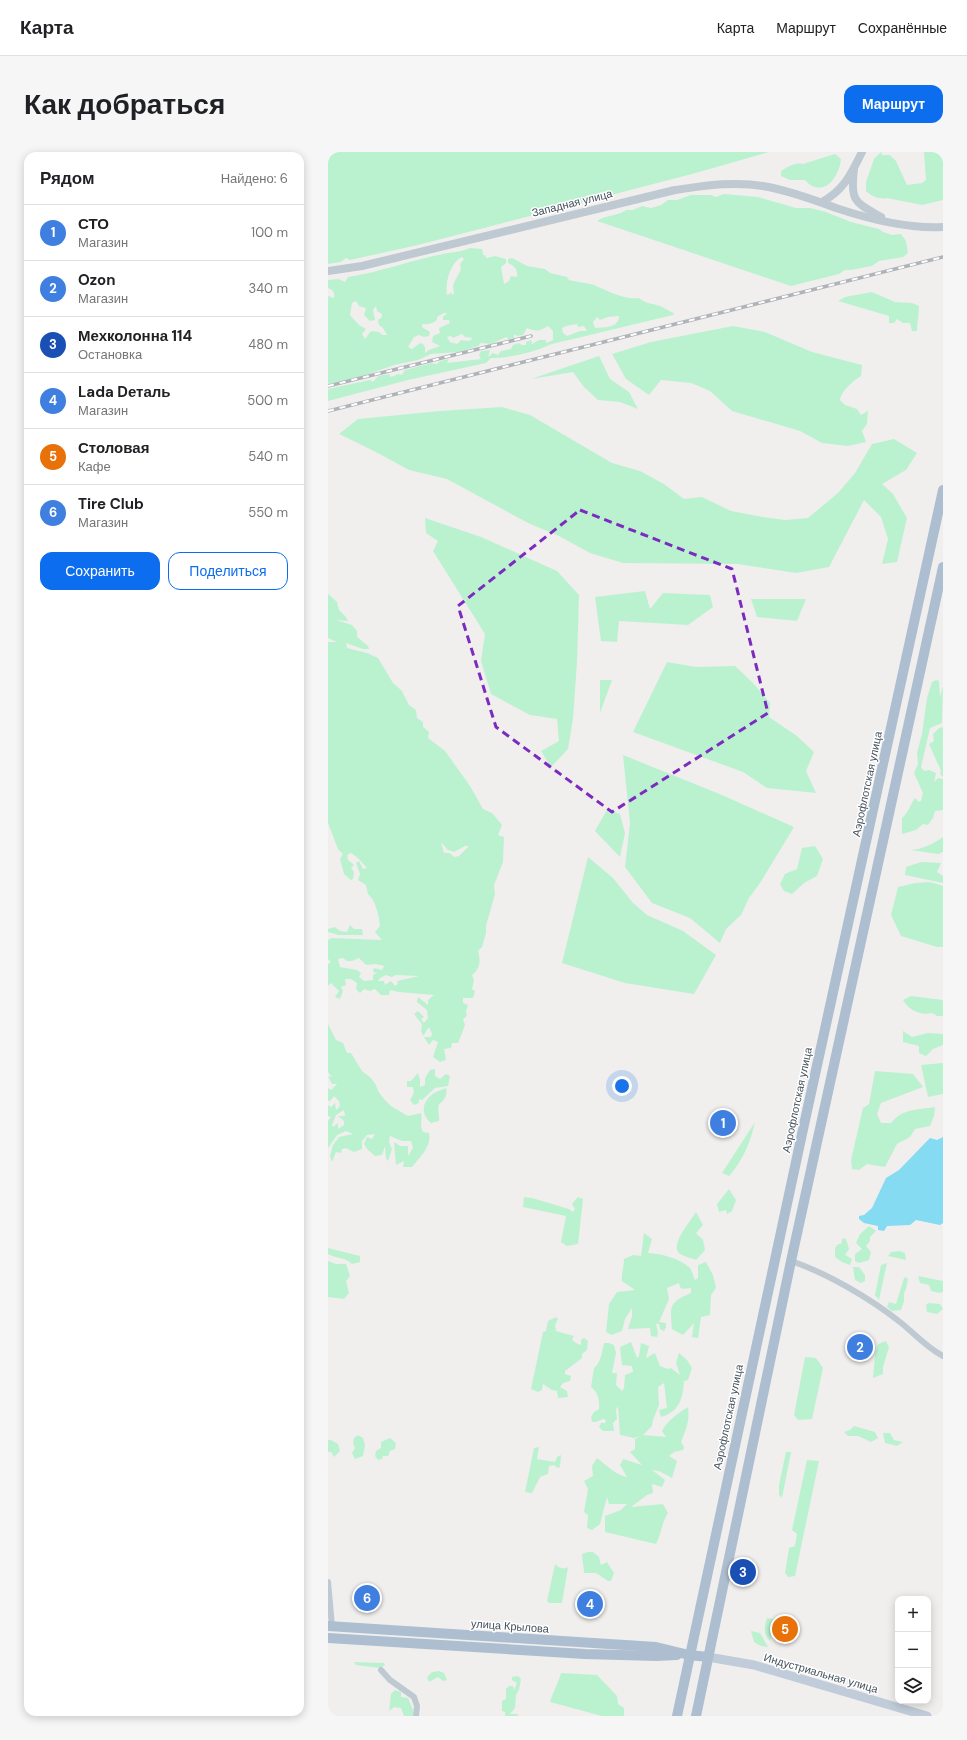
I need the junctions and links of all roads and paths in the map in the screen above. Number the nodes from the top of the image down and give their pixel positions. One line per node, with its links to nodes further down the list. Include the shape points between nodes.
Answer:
1 (862, 152): 2 (street)
2 (854, 169): 3 (street, via 837,193); 4 (street, via 852,193 855,199 860,205)
3 (822, 202): 4 (street, Западная улица); 6 (street, Западная улица, via 764,186 701,186 675,190 362,266)
4 (890, 222): 5 (street, Западная улица)
5 (943, 227)
6 (328, 271)
7 (943, 490): 14 (main road, Аэрофлотская улица)
8 (943, 566): 9 (main road)
9 (792, 1261): 10 (street, via 813,1269 867,1300); 15 (main road)
10 (943, 1356)
11 (328, 1582): 12 (street)
12 (330, 1626): 14 (main road, улица Крылова, via 656,1647)
13 (328, 1638): 14 (main road, улица Крылова, via 585,1654)
14 (689, 1655): 15 (main road, улица Крылова); 18 (main road, Аэрофлотская улица)
15 (708, 1657): 19 (main road); 20 (main road, Индустриальная улица, via 754,1665)
16 (381, 1670): 17 (street, via 390,1680 414,1697 417,1706)
17 (416, 1716)
18 (677, 1716)
19 (696, 1716)
20 (927, 1716)

